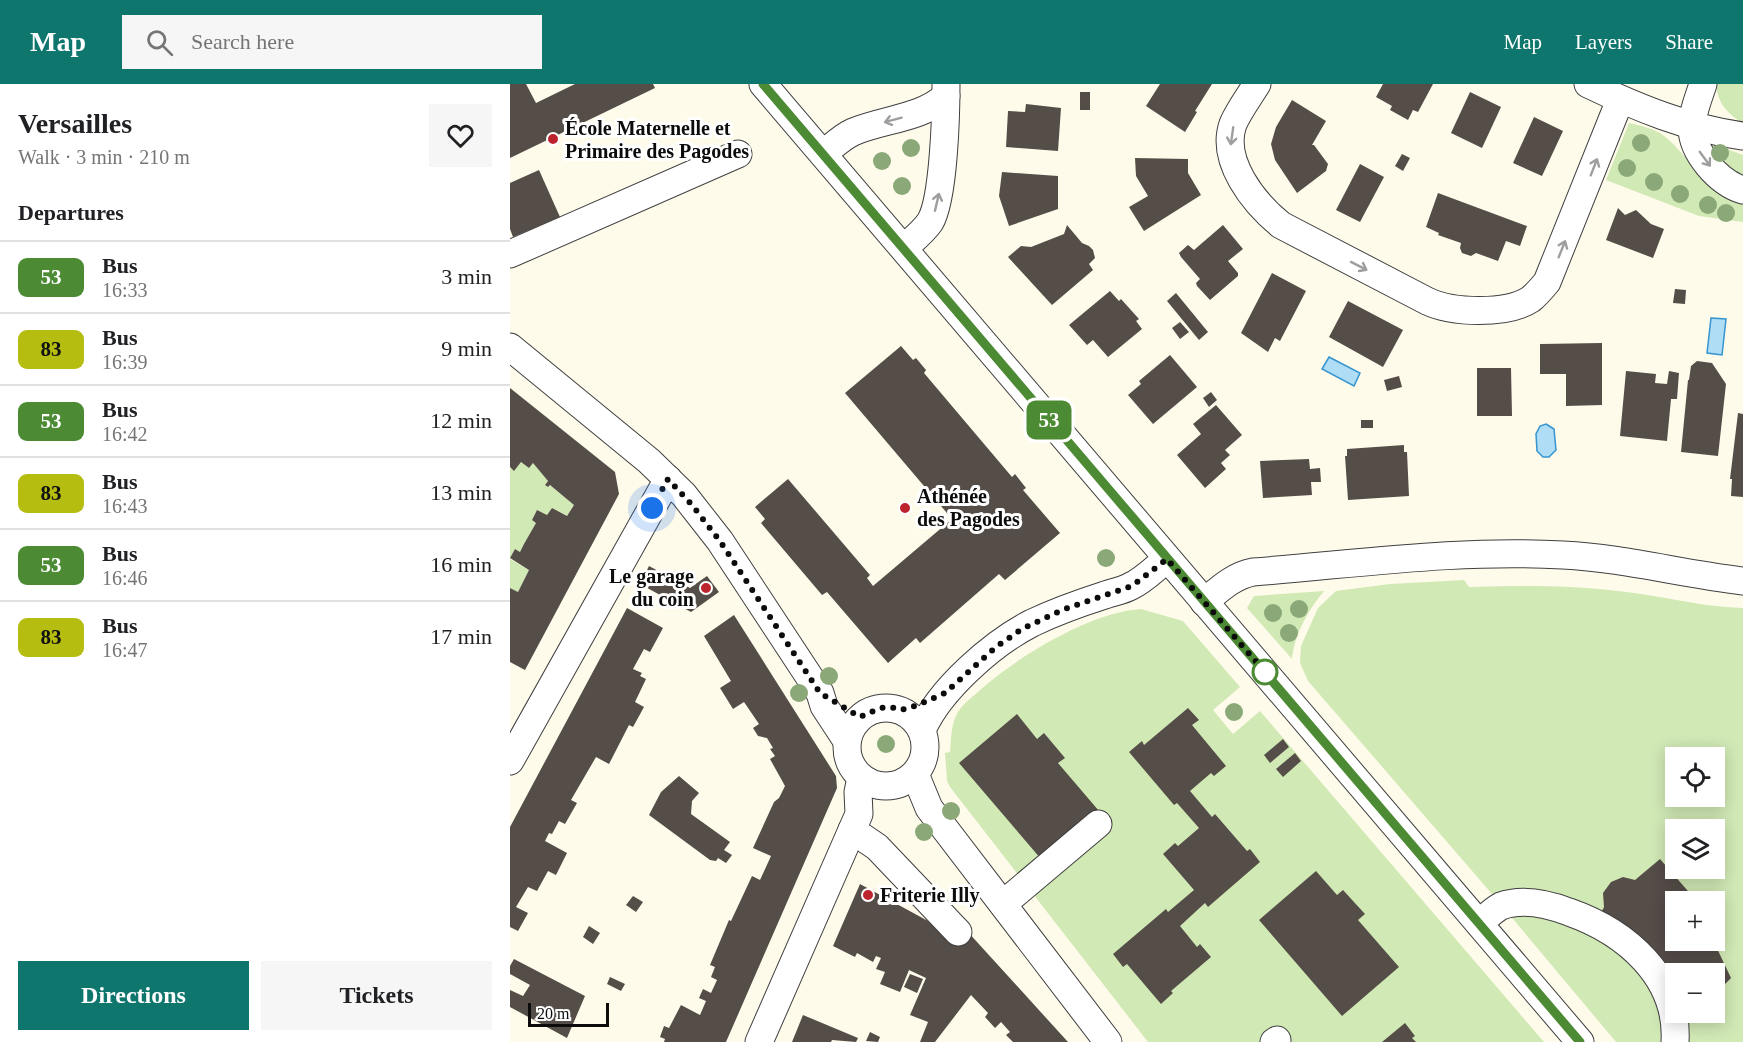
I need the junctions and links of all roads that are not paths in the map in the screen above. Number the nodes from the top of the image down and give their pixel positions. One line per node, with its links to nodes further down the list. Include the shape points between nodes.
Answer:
1 (763, 84): 10 (street)
2 (1257, 84): 6 (street, one-way to 6, via 1233,126 1230,148 1242,178 1262,207 1281,225 1427,301 1462,310 1517,306 1530,300 1547,282)
3 (1587, 84): 6 (street)
4 (1702, 84): 7 (street)
5 (946, 90): 10 (street, one-way to 10, via 940,102 849,134); 12 (street, one-way to 5, via 930,221 938,202)
6 (1620, 100): 7 (street)
7 (1692, 125): 8 (street); 11 (street, one-way to 11, via 1694,141 1703,158 1720,177)
8 (1743, 136)
9 (738, 154): 13 (street)
10 (823, 154): 12 (street)
11 (1743, 190)
12 (904, 248): 16 (street)
13 (510, 254)
14 (510, 347): 15 (street)
15 (668, 479): 19 (street, via 720,541); 25 (street)
16 (1167, 559): 18 (street); 20 (street, via 1132,586 1062,610 1022,629)
17 (1743, 581): 18 (street, via 1607,558 1455,556 1253,572 1232,579)
18 (1204, 602): 30 (street)
19 (820, 693): 22 (street); 24 (street)
20 (945, 693): 21 (street); 23 (street)
21 (901, 710): 22 (street, via 880,708); 23 (street)
22 (860, 717): 24 (street)
23 (922, 730): 26 (street, via 924,758)
24 (847, 741): 26 (street, via 853,767)
25 (510, 761)
26 (889, 780): 27 (street, via 858,792); 29 (street, via 929,808)
27 (855, 822): 31 (street); 32 (street)
28 (1098, 824): 29 (street)
29 (1003, 904): 33 (street)
30 (1479, 923): 34 (street); 35 (street, via 1498,908 1513,903 1536,903 1568,911 1612,931 1638,951 1662,984 1673,1012)
31 (958, 932)
32 (759, 1042)
33 (1108, 1042)
34 (1580, 1042)
35 (1675, 1042)

